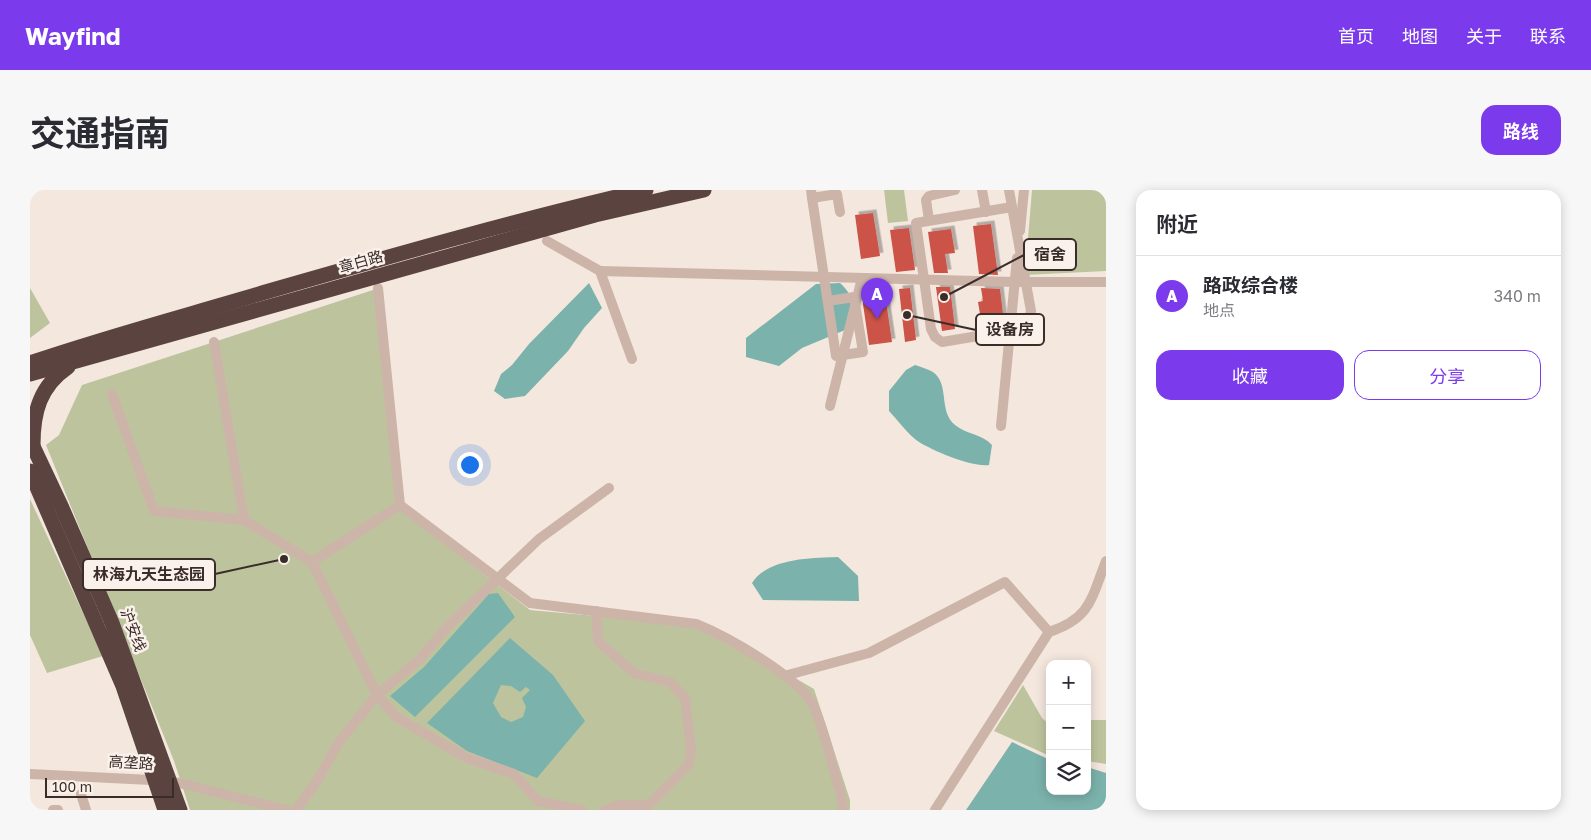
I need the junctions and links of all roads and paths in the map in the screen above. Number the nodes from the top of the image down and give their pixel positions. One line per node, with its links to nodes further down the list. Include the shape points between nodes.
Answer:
1 (646, 190): 21 (highway, 章白路, via 354,267)
2 (704, 190): 21 (highway, 章白路, via 595,215)
3 (955, 190): 11 (street, via 929,196 926,200)
4 (982, 190): 10 (street)
5 (1009, 190): 8 (street)
6 (1024, 190): 15 (street)
7 (812, 194): 9 (street, via 837,194); 18 (street)
8 (1012, 208): 10 (street); 11 (street, via 1030,320 1020,328 949,343 938,340 931,328 916,223)
9 (840, 212)
10 (986, 212): 11 (street)
11 (929, 220)
12 (547, 241): 13 (street)
13 (600, 271): 14 (street); 22 (street)
14 (862, 278): 15 (street); 26 (street)
15 (1015, 282): 16 (street); 27 (street)
16 (1106, 282)
17 (378, 288): 31 (street)
18 (828, 301): 18 (street, via 854,297 862,352 836,356)
19 (214, 342): 32 (street)
20 (30, 352): 21 (highway)
21 (77, 355): 23 (highway, 章白路); 24 (highway, 章白路); 28 (highway, via 56,375 40,397)
22 (632, 360)
23 (30, 363)
24 (30, 374)
25 (112, 394): 32 (street, via 154,511)
26 (830, 406)
27 (1001, 426)
28 (31, 442): 42 (highway, 沪安线, via 112,623)
29 (30, 471): 41 (highway, 沪安线, via 123,686)
30 (609, 488): 35 (street, via 539,540)
31 (400, 505): 34 (street); 35 (street)
32 (244, 520): 34 (street)
33 (1106, 561): 37 (street, via 1087,608 1068,625)
34 (312, 562): 39 (street)
35 (497, 578): 36 (street, via 530,603); 39 (street, via 419,660)
36 (596, 611): 38 (street, via 696,624 718,633); 52 (street, via 598,641 634,673 670,682 685,698 691,749 688,764 649,805 619,804)
37 (1049, 632): 38 (street, via 1005,582 869,653); 54 (street)
38 (784, 676): 53 (street, via 794,682 813,706)
39 (377, 695): 50 (street, via 339,742); 51 (street, via 396,717 467,758 514,774 538,801)
40 (30, 774): 41 (street, 高垄路)
41 (155, 778): 42 (street, 高垄路); 47 (highway, 沪安线)
42 (171, 781): 48 (highway, 沪安线); 49 (street, 高垄路)
43 (81, 794): 46 (street)
44 (53, 810): 45 (street)
45 (58, 810)
46 (86, 810)
47 (165, 810)
48 (180, 810)
49 (286, 810)
50 (296, 810)
51 (582, 810)
52 (605, 810)
53 (843, 810)
54 (935, 810)

